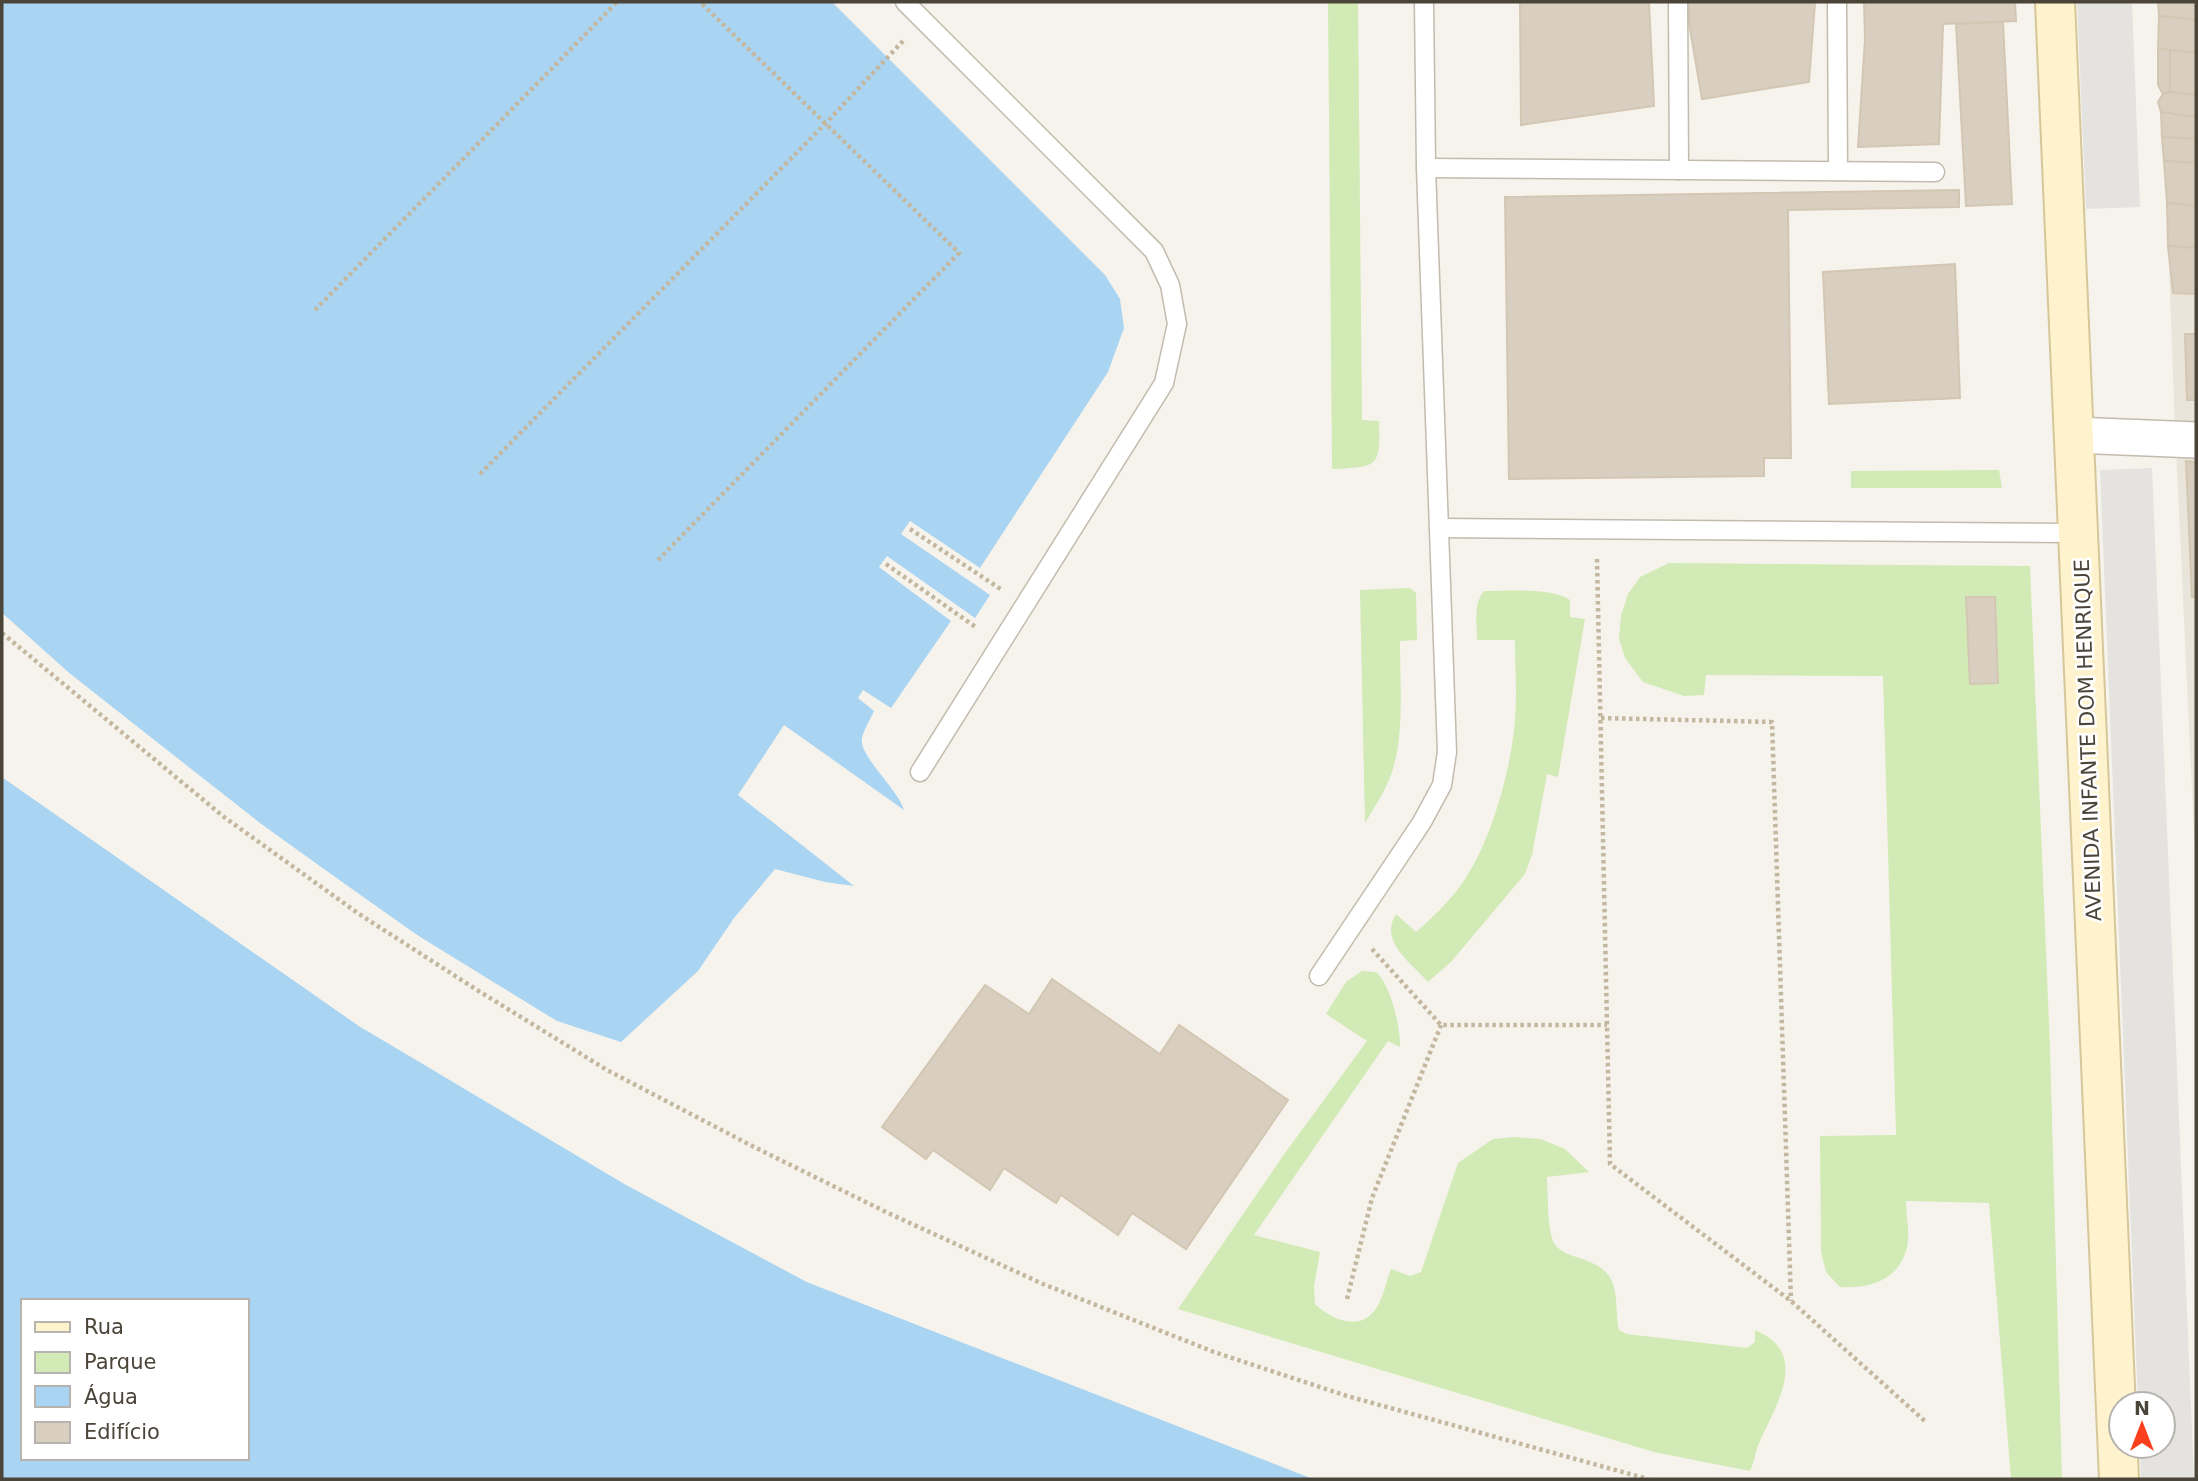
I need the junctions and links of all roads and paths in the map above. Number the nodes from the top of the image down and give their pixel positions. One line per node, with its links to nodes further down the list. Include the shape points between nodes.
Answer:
1 (617, 2): 14 (path)
2 (700, 2): 9 (path)
3 (905, 2): 8 (lane)
4 (1424, 2): 10 (lane)
5 (1678, 2): 11 (lane)
6 (1837, 2): 12 (lane)
7 (2055, 2): 15 (main road, AVENIDA INFANTE DOM HENRIQUE)
8 (923, 20): 9 (path); 24 (lane, via 1154,251 1170,285 1177,324 1164,383)
9 (827, 122): 17 (path); 22 (path, via 959,253)
10 (1426, 169): 11 (lane); 18 (lane)
11 (1679, 170): 12 (lane)
12 (1838, 171): 13 (lane)
13 (1935, 172)
14 (315, 310)
15 (2074, 435): 16 (street); 21 (main road, AVENIDA INFANTE DOM HENRIQUE)
16 (2196, 440)
17 (480, 474)
18 (1439, 528): 20 (lane); 29 (lane, via 1447,752 1442,785)
19 (909, 529): 24 (path)
20 (1596, 530): 21 (lane); 27 (path)
21 (2079, 533): 37 (main road, AVENIDA INFANTE DOM HENRIQUE)
22 (657, 560)
23 (886, 564): 26 (path)
24 (1024, 605): 26 (lane)
25 (2, 633): 36 (path, via 224,817 359,914 607,1070 754,1147 1044,1284 1214,1352 1347,1396)
26 (1000, 644): 28 (lane)
27 (1601, 718): 32 (path); 34 (path, via 1772,722)
28 (920, 772)
29 (1352, 927): 30 (lane); 31 (path)
30 (1319, 975)
31 (1441, 1025): 32 (path); 33 (path, via 1372,1198)
32 (1607, 1025): 34 (path, via 1610,1164)
33 (1347, 1299)
34 (1791, 1301): 35 (path)
35 (1927, 1423)
36 (1648, 1479)
37 (2119, 1479)

